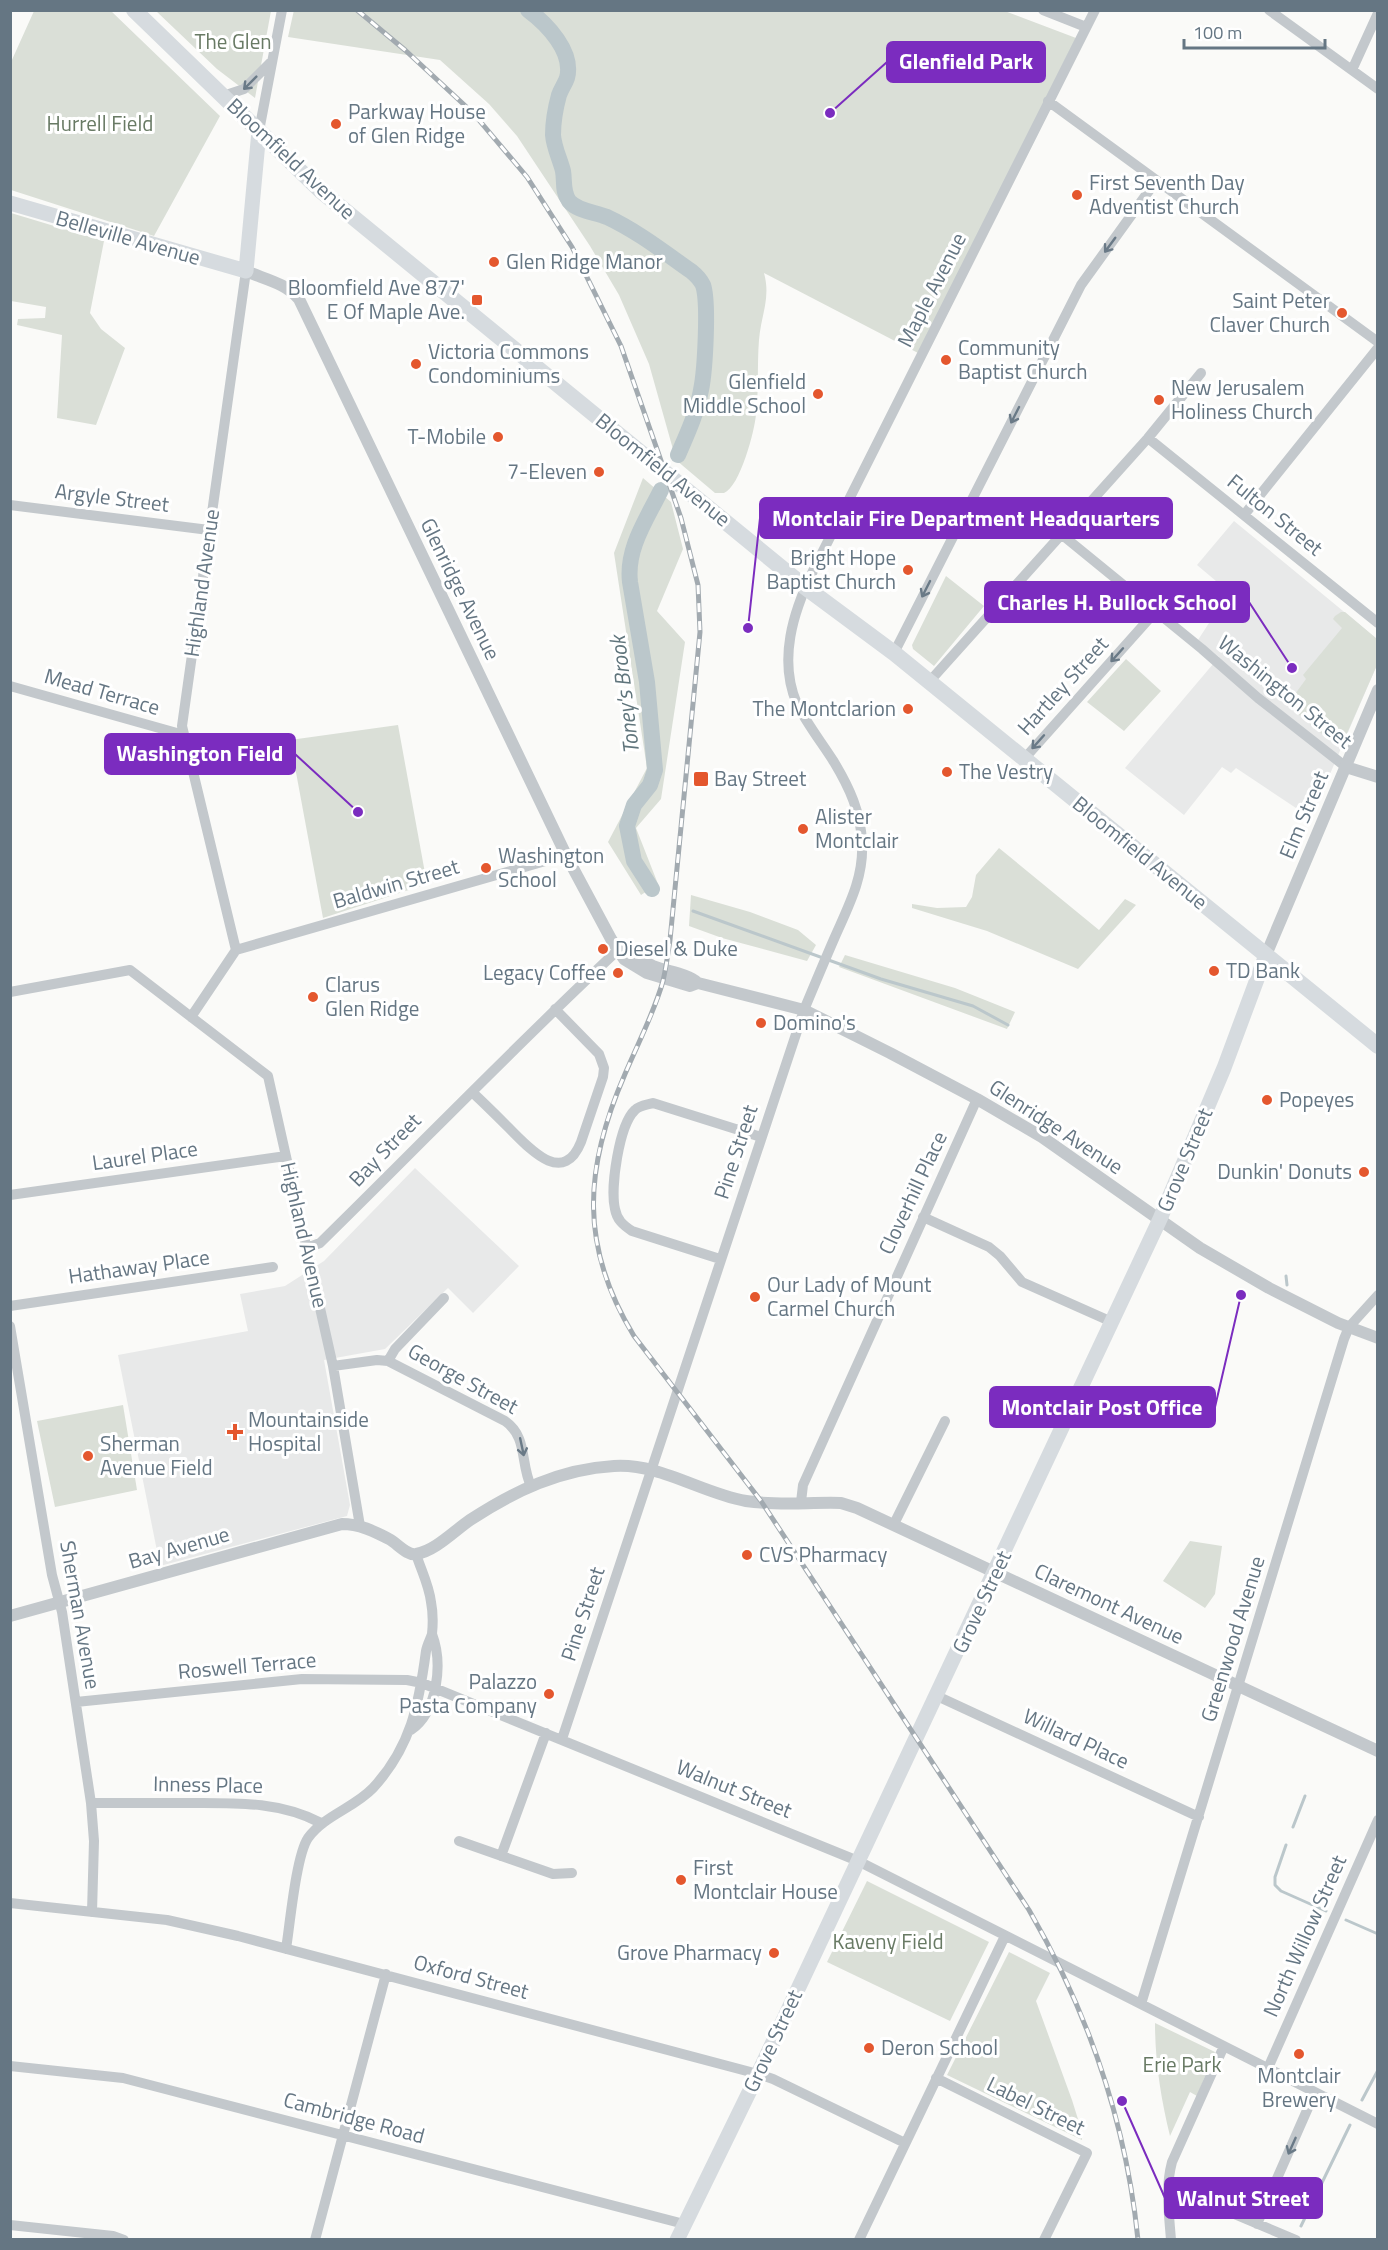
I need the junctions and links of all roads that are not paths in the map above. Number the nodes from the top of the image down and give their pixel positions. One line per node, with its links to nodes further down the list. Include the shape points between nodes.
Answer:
1 (134, 10): 11 (main road, Bloomfield Avenue)
2 (282, 10): 8 (street)
3 (1043, 10): 7 (street)
4 (1095, 10): 7 (street, Maple Avenue)
5 (1269, 10): 9 (street)
6 (1377, 13): 9 (street)
7 (1086, 27): 12 (street, Maple Avenue)
8 (272, 60): 11 (street, one-way to 11, via 244,89); 13 (street)
9 (1352, 70): 10 (street)
10 (1377, 89)
11 (223, 96): 13 (main road, Bloomfield Avenue)
12 (1048, 101): 14 (street); 25 (street, Maple Avenue)
13 (259, 131): 16 (main road, Highland Avenue); 25 (main road, Bloomfield Avenue, via 321,191)
14 (1156, 181): 17 (street); 28 (street, one-way to 28, via 1081,285)
15 (10, 203): 16 (main road, Belleville Avenue)
16 (246, 271): 23 (street, Highland Avenue); 36 (street, Glenridge Avenue, via 284,286 299,299)
17 (1377, 342)
18 (1377, 348): 22 (street)
19 (1201, 373): 20 (street)
20 (1148, 438): 22 (street, Fulton Street); 24 (street)
21 (10, 505): 23 (street, Argyle Street)
22 (1244, 515): 27 (street, Fulton Street)
23 (209, 530): 32 (street, Highland Avenue, via 182,726)
24 (1061, 534): 26 (street, Washington Street); 29 (street)
25 (805, 587): 28 (main road, Bloomfield Avenue); 42 (street, Pine Street, via 790,637 792,687 801,711 850,791 860,819 862,841 860,876)
26 (1156, 611): 33 (street, Hartley Street, one-way to 33); 34 (street, Washington Street)
27 (1377, 623)
28 (894, 653): 29 (main road, Bloomfield Avenue)
29 (929, 682): 33 (main road, Bloomfield Avenue)
30 (10, 686): 32 (street, Mead Terrace)
31 (1377, 690): 34 (street, Elm Street)
32 (184, 735): 37 (street, Highland Avenue)
33 (1024, 759): 39 (main road, Bloomfield Avenue)
34 (1346, 767): 35 (street); 39 (street, Elm Street)
35 (1377, 777)
36 (566, 855): 37 (street, Baldwin Street); 38 (street, Glenridge Avenue)
37 (236, 950): 43 (street)
38 (618, 950): 41 (street, Bay Street); 42 (street, Glenridge Avenue, via 698,983)
39 (1266, 955): 44 (main road, Bloomfield Avenue); 51 (main road, Grove Street, via 1224,1068)
40 (10, 992): 43 (street, via 130,970)
41 (555, 1010): 45 (street, Bay Street); 45 (street, via 599,1054 604,1068 572,1158 556,1163 536,1155)
42 (804, 1010): 46 (street, Glenridge Avenue); 47 (street, Pine Street)
43 (191, 1017): 48 (street, Highland Avenue, via 268,1076)
44 (1377, 1047)
45 (472, 1092): 52 (street, Bay Street, via 320,1243)
46 (977, 1099): 50 (street, Cloverhill Place); 51 (street, Glenridge Avenue, via 1042,1137)
47 (761, 1137): 53 (street, Pine Street); 53 (street, via 653,1104 636,1108 626,1122 614,1187 615,1211 621,1223 632,1231)
48 (286, 1156): 49 (street, Laurel Place); 52 (street, Highland Avenue)
49 (10, 1195)
50 (922, 1217): 58 (street, via 989,1247 1022,1282); 67 (street, Cloverhill Place, via 803,1485)
51 (1160, 1219): 58 (main road, Grove Street); 60 (street, Glenridge Avenue, via 1200,1248 1269,1288)
52 (307, 1248): 63 (street, Highland Avenue)
53 (720, 1259): 65 (street, Pine Street)
54 (273, 1267): 57 (street, Hathaway Place)
55 (1377, 1295): 60 (street, Greenwood Avenue)
56 (444, 1298): 62 (street)
57 (10, 1306)
58 (1112, 1322): 71 (main road, Grove Street)
59 (10, 1326): 72 (street, Sherman Avenue)
60 (1349, 1327): 61 (street, Glenridge Avenue); 76 (street, Greenwood Avenue)
61 (1377, 1338)
62 (388, 1361): 63 (street, George Street); 66 (street, George Street, one-way to 66, via 511,1425 519,1437)
63 (333, 1366): 69 (street, Highland Avenue)
64 (945, 1421): 68 (street)
65 (651, 1471): 66 (street, Claremont Avenue, via 629,1466 594,1468); 67 (street, Claremont Avenue, via 746,1501); 82 (street, Pine Street)
66 (531, 1486): 70 (street, Claremont Avenue)
67 (801, 1502): 68 (street, Claremont Avenue, via 842,1503)
68 (894, 1524): 71 (street, Claremont Avenue)
69 (360, 1526): 70 (street); 72 (street, Bay Avenue, via 333,1526)
70 (416, 1554): 74 (street, via 429,1593)
71 (996, 1572): 76 (street, Claremont Avenue); 78 (main road, Grove Street)
72 (59, 1602): 73 (street, Bay Avenue); 79 (street, Sherman Avenue)
73 (10, 1616)
74 (432, 1634): 75 (street); 77 (street, via 436,1646)
75 (422, 1683): 77 (street, Walnut Street); 79 (street, Roswell Terrace, via 302,1679); 80 (street)
76 (1239, 1687): 83 (street, Claremont Avenue); 85 (street, Greenwood Avenue)
77 (435, 1688): 80 (street, via 419,1724); 81 (street, Walnut Street)
78 (937, 1696): 85 (street, Willard Place); 90 (main road, Grove Street)
79 (76, 1702): 84 (street, Sherman Avenue)
80 (411, 1730): 87 (street, via 372,1789)
81 (546, 1733): 82 (street, Walnut Street); 89 (street)
82 (562, 1739): 90 (street, Walnut Street)
83 (1377, 1751)
84 (91, 1803): 87 (street, Inness Place, via 250,1803 280,1807); 93 (street, Sherman Avenue)
85 (1198, 1817): 97 (street, Greenwood Avenue)
86 (1377, 1820): 100 (street, North Willow Street)
87 (321, 1824): 95 (street, via 303,1848)
88 (459, 1841): 89 (street)
89 (501, 1856): 91 (street, via 553,1874)
90 (858, 1861): 94 (street, Walnut Street); 101 (main road, Grove Street)
91 (572, 1874)
92 (10, 1903): 93 (street, Oxford Street)
93 (92, 1912): 95 (street, Oxford Street, via 167,1920)
94 (1005, 1936): 97 (street, Walnut Street); 102 (street)
95 (286, 1949): 96 (street, Oxford Street)
96 (386, 1974): 101 (street, Oxford Street); 105 (street)
97 (1142, 2004): 98 (street, Walnut Street)
98 (1224, 2046): 100 (street, Walnut Street); 107 (street, via 1172,2162)
99 (10, 2066): 105 (street, Cambridge Road, via 123,2078)
100 (1268, 2068): 103 (street, Walnut Street)
101 (758, 2074): 106 (street, Oxford Street); 108 (main road, Grove Street)
102 (936, 2078): 106 (street); 115 (street, Label Street, via 1087,2153)
103 (1315, 2092): 104 (street, Walnut Street); 109 (street, one-way to 109)
104 (1377, 2124)
105 (343, 2135): 108 (street, Cambridge Road); 112 (street)
106 (905, 2143): 114 (street)
107 (1167, 2193): 109 (street, via 1182,2192); 116 (street)
108 (684, 2224): 113 (main road, Grove Street)
109 (1257, 2224): 117 (street)
110 (10, 2225): 111 (street)
111 (124, 2240)
112 (315, 2240)
113 (677, 2240)
114 (858, 2240)
115 (1044, 2240)
116 (1171, 2240)
117 (1296, 2240)

